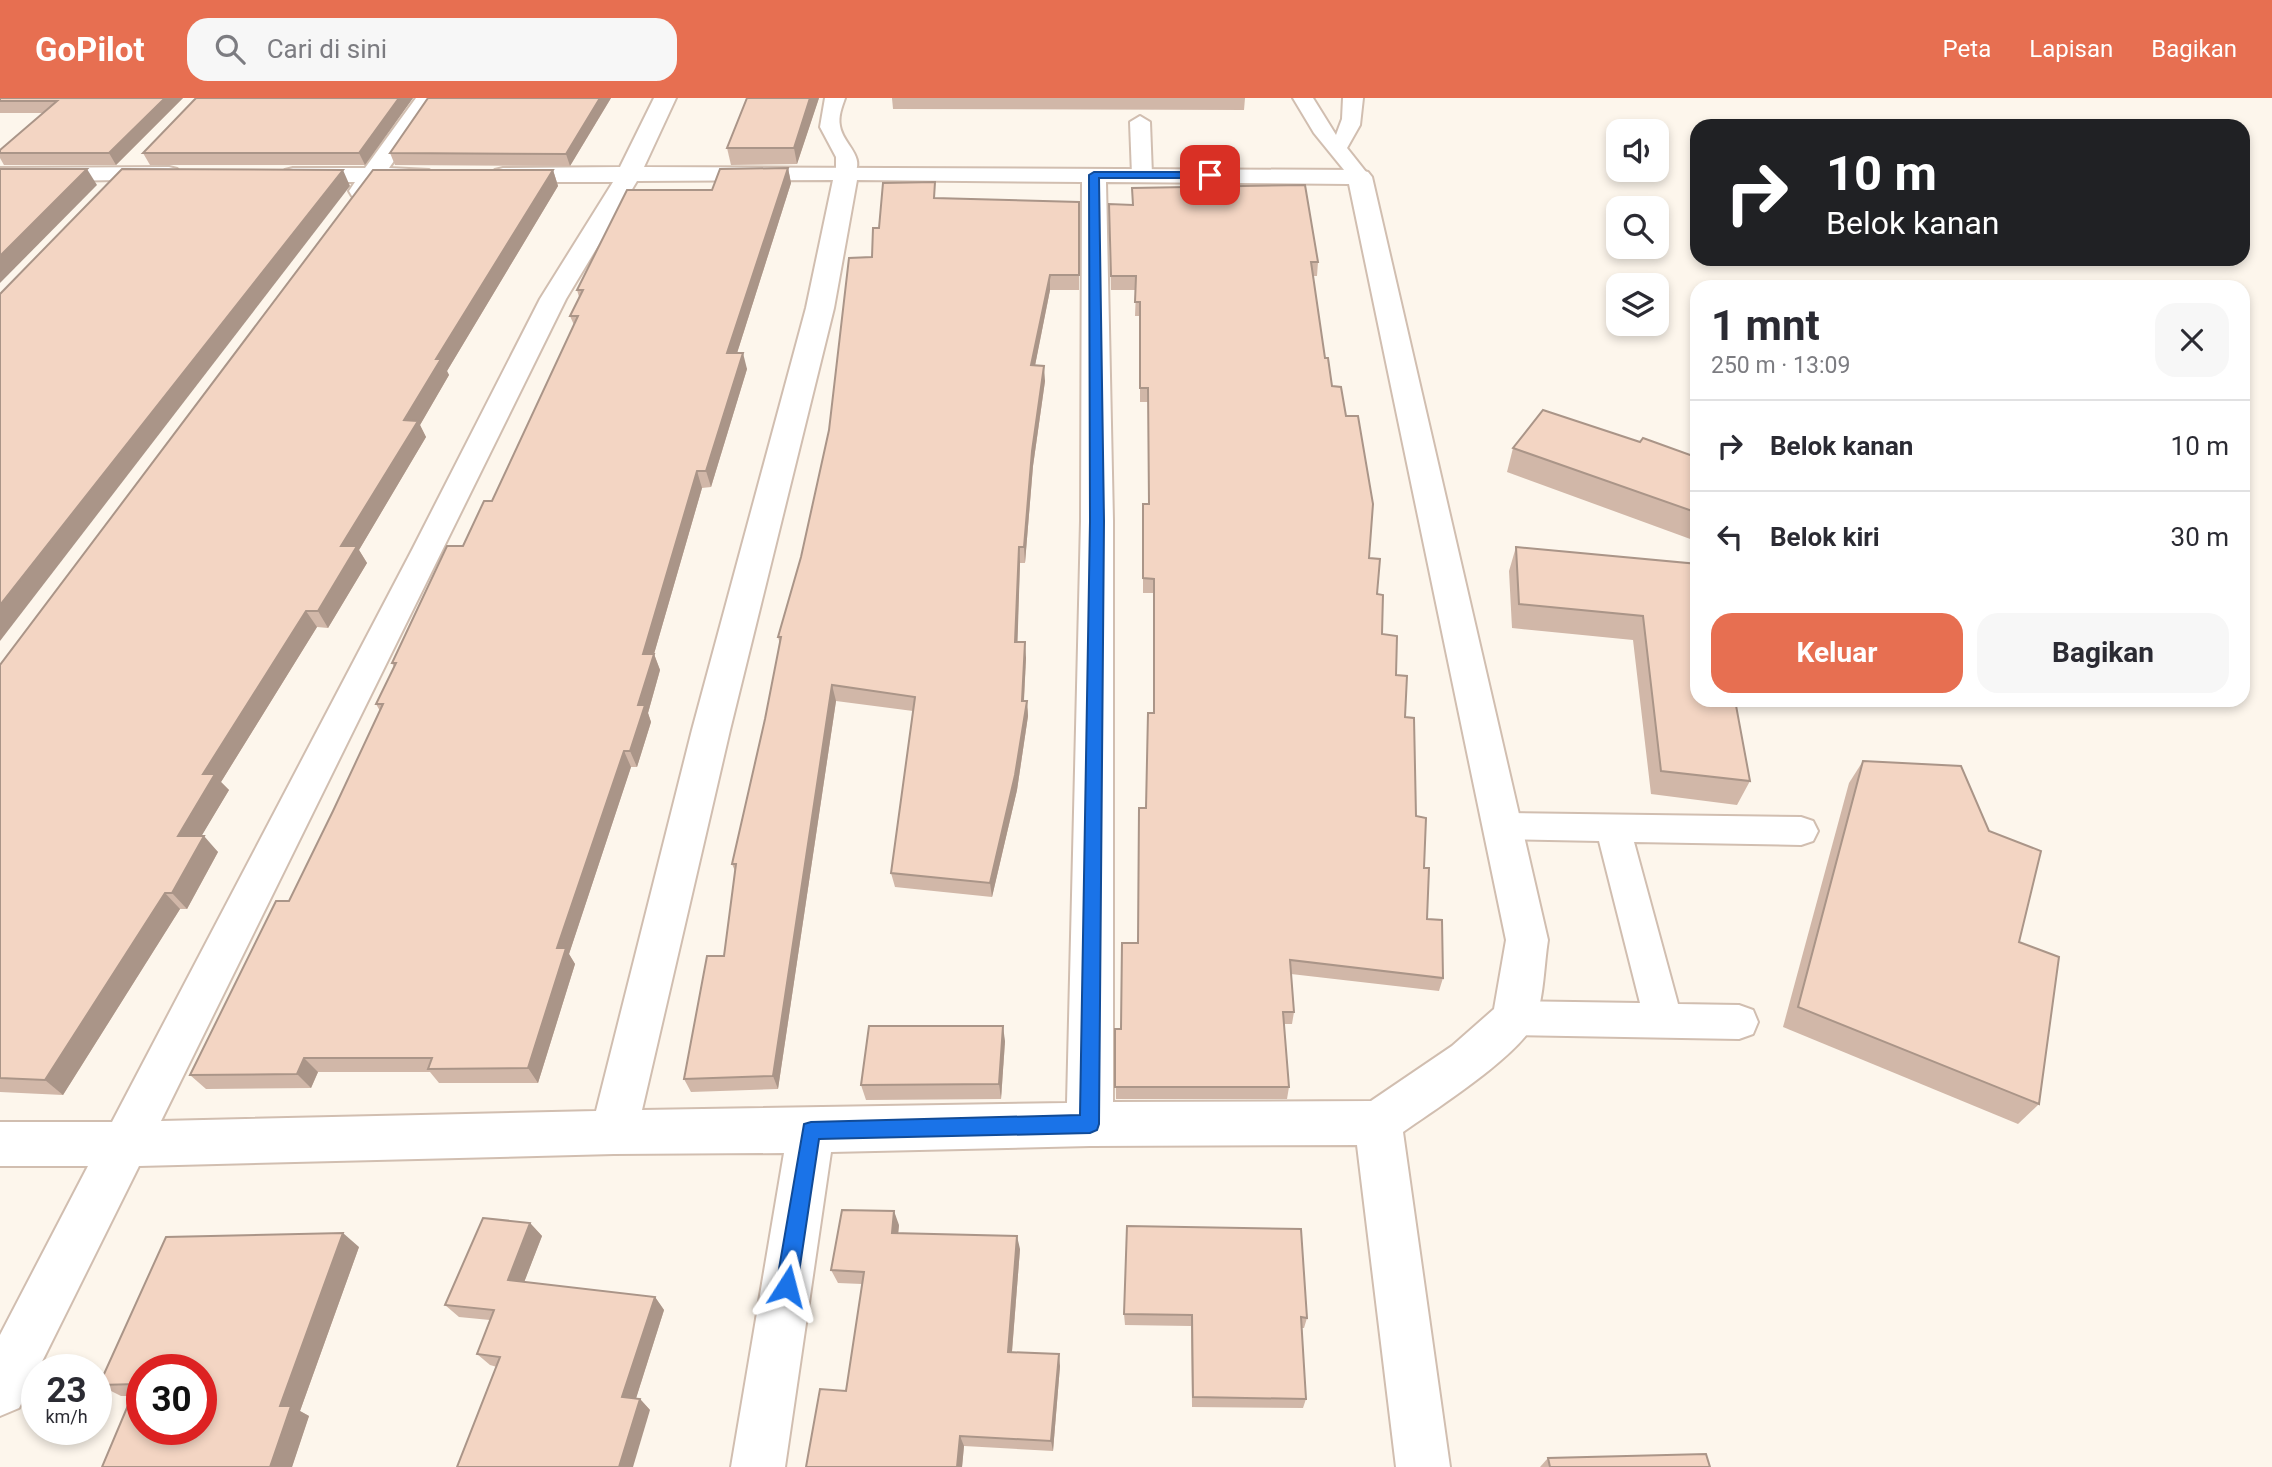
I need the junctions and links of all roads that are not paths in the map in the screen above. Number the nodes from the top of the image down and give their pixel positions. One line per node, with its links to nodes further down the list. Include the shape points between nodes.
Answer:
1 (427, 98): 12 (street)
2 (666, 98): 15 (street)
3 (835, 98): 8 (lane, via 830,129 848,153)
4 (1303, 98): 7 (lane)
5 (1353, 98): 7 (lane, via 1352,125)
6 (1140, 122): 14 (lane)
7 (1335, 148): 16 (lane)
8 (846, 173): 13 (street); 15 (street); 27 (street, via 820,308)
9 (0, 174): 10 (street)
10 (193, 174)
11 (262, 175): 12 (street)
12 (373, 175): 15 (street); 17 (street)
13 (1094, 175): 14 (street); 25 (street, via 1097,521)
14 (1142, 175): 16 (street)
15 (628, 176): 29 (street, via 553,299)
16 (1360, 177): 18 (street)
17 (341, 218)
18 (1502, 825): 19 (lane); 21 (street, via 1527,940)
19 (1613, 827): 20 (lane); 22 (lane)
20 (1801, 831)
21 (1514, 1018): 22 (lane); 24 (street, via 1468,1060)
22 (1664, 1021): 23 (lane)
23 (1739, 1022)
24 (1378, 1123): 25 (street); 32 (street)
25 (1090, 1124): 26 (street)
26 (811, 1131): 27 (street); 31 (street)
27 (614, 1132): 29 (street)
28 (0, 1143): 29 (street)
29 (126, 1144): 30 (street)
30 (0, 1389)
31 (758, 1467)
32 (1423, 1467)

